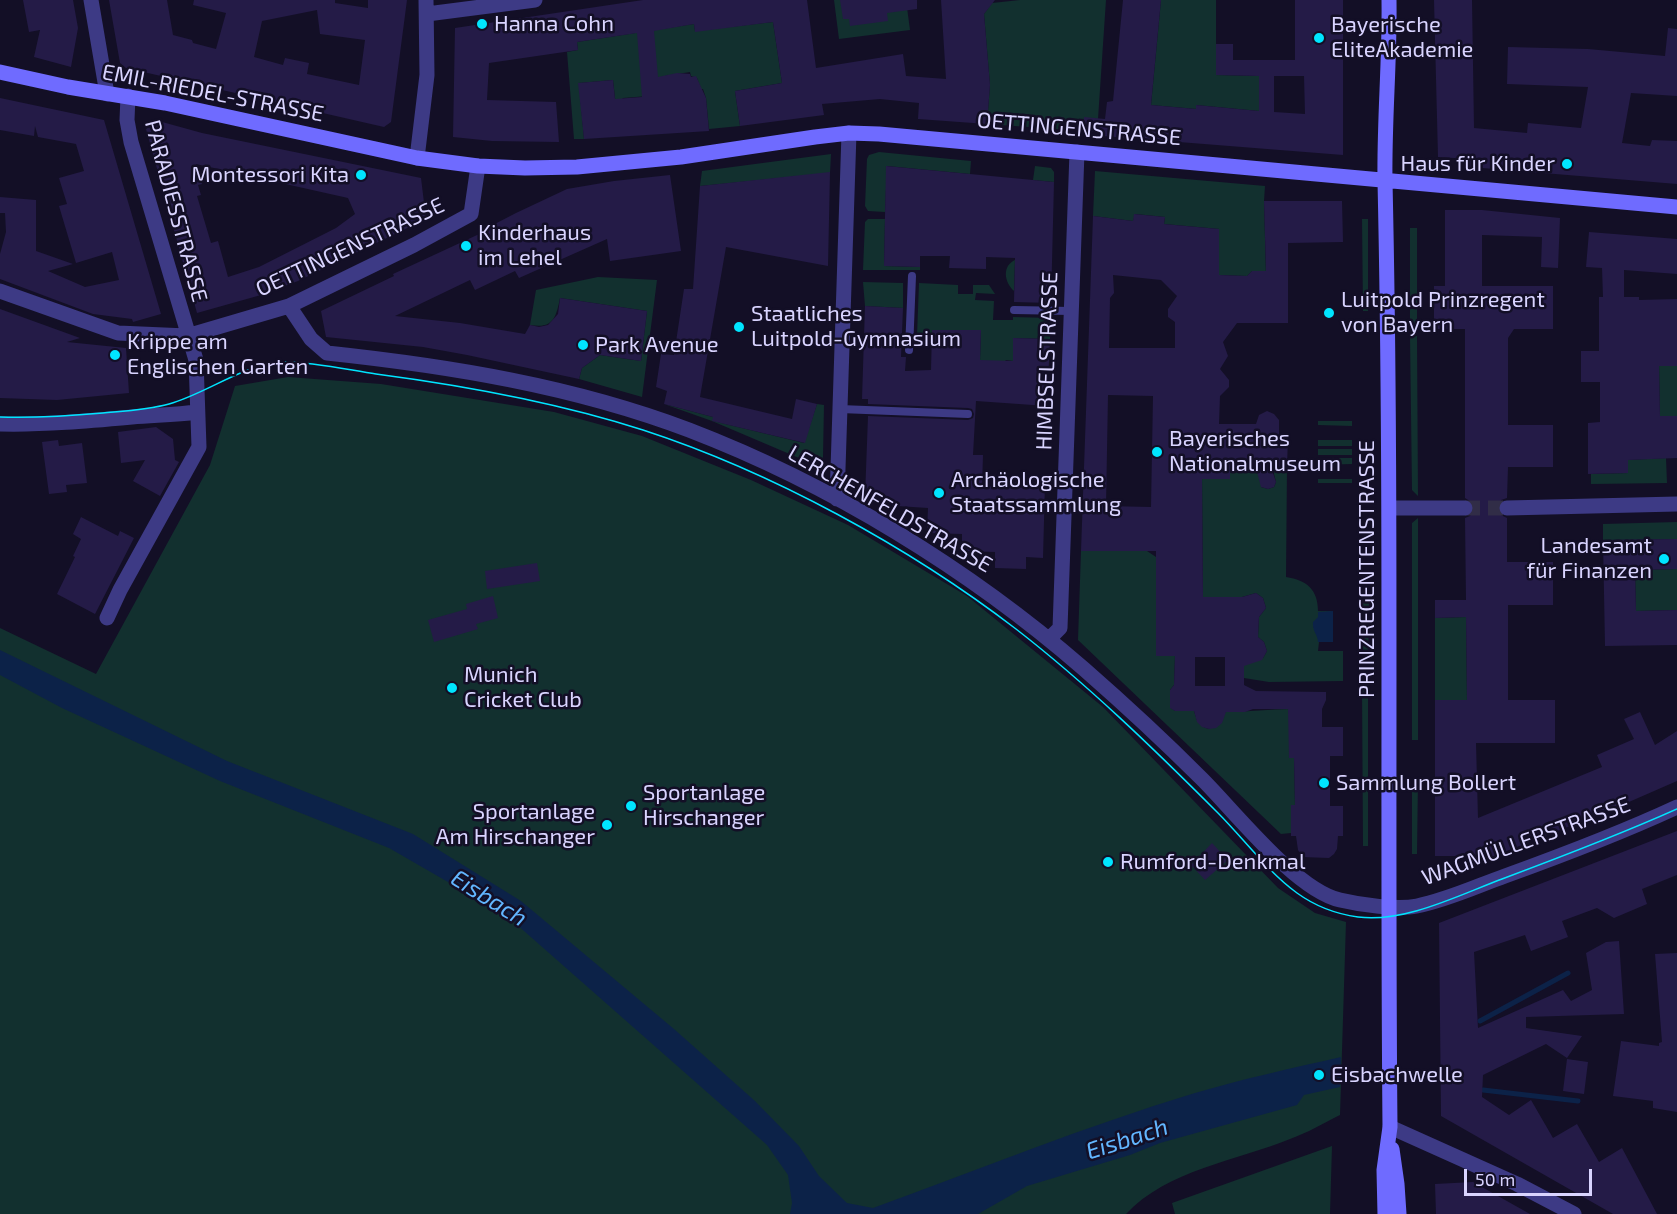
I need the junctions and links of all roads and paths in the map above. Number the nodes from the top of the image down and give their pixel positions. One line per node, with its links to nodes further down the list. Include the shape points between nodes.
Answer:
1 (91, 0): 6 (street)
2 (535, 0): 4 (street)
3 (1389, 0): 12 (main road, PRINZREGENTENSTRASSE)
4 (426, 7): 10 (street, via 427,75)
5 (0, 72): 6 (main road, EMIL-RIEDEL-STRASSE)
6 (107, 94): 7 (main road, EMIL-RIEDEL-STRASSE)
7 (128, 96): 10 (main road, EMIL-RIEDEL-STRASSE); 19 (street, PARADIESSTRASSE, via 128,130)
8 (849, 133): 9 (main road, OETTINGENSTRASSE); 11 (main road, OETTINGENSTRASSE, via 577,167); 21 (street)
9 (1077, 152): 12 (main road, OETTINGENSTRASSE); 18 (street, HIMBSELSTRASSE)
10 (417, 158): 11 (main road, OETTINGENSTRASSE)
11 (478, 166): 16 (street, OETTINGENSTRASSE, via 471,214)
12 (1385, 180): 13 (main road, OETTINGENSTRASSE); 27 (main road, PRINZREGENTENSTRASSE)
13 (1677, 207)
14 (912, 276): 20 (lane)
15 (0, 291): 19 (street, via 118,333)
16 (289, 306): 19 (street, OETTINGENSTRASSE); 25 (street, LERCHENFELDSTRASSE, via 311,339 327,353 486,375 607,404 725,445)
17 (1014, 310): 18 (lane)
18 (1071, 311): 31 (street, HIMBSELSTRASSE, via 1060,628)
19 (188, 336): 22 (street, via 196,360)
20 (909, 350)
21 (840, 410): 23 (lane); 25 (street)
22 (197, 412): 24 (street, via 34,425); 30 (street, via 199,447)
23 (968, 414)
24 (0, 424)
25 (837, 499): 31 (street, LERCHENFELDSTRASSE, via 950,566)
26 (1677, 504): 29 (street)
27 (1390, 508): 28 (street); 33 (main road, PRINZREGENTENSTRASSE)
28 (1465, 508)
29 (1507, 508)
30 (107, 618)
31 (1049, 639): 33 (street, LERCHENFELDSTRASSE, via 1170,748 1314,890 1358,903)
32 (1677, 807): 33 (street, WAGMÜLLERSTRASSE, via 1492,881 1415,906)
33 (1389, 906): 34 (main road, PRINZREGENTENSTRASSE)
34 (1390, 1132): 35 (main road, PRINZREGENTENSTRASSE); 36 (main road, PRINZREGENTENSTRASSE); 41 (street, via 1517,1184)
35 (1384, 1170): 37 (main road); 38 (main road, PRINZREGENTENSTRASSE)
36 (1397, 1184): 39 (main road, PRINZREGENTENSTRASSE); 40 (main road)
37 (1376, 1214)
38 (1385, 1214)
39 (1399, 1214)
40 (1404, 1214)
41 (1574, 1214)

